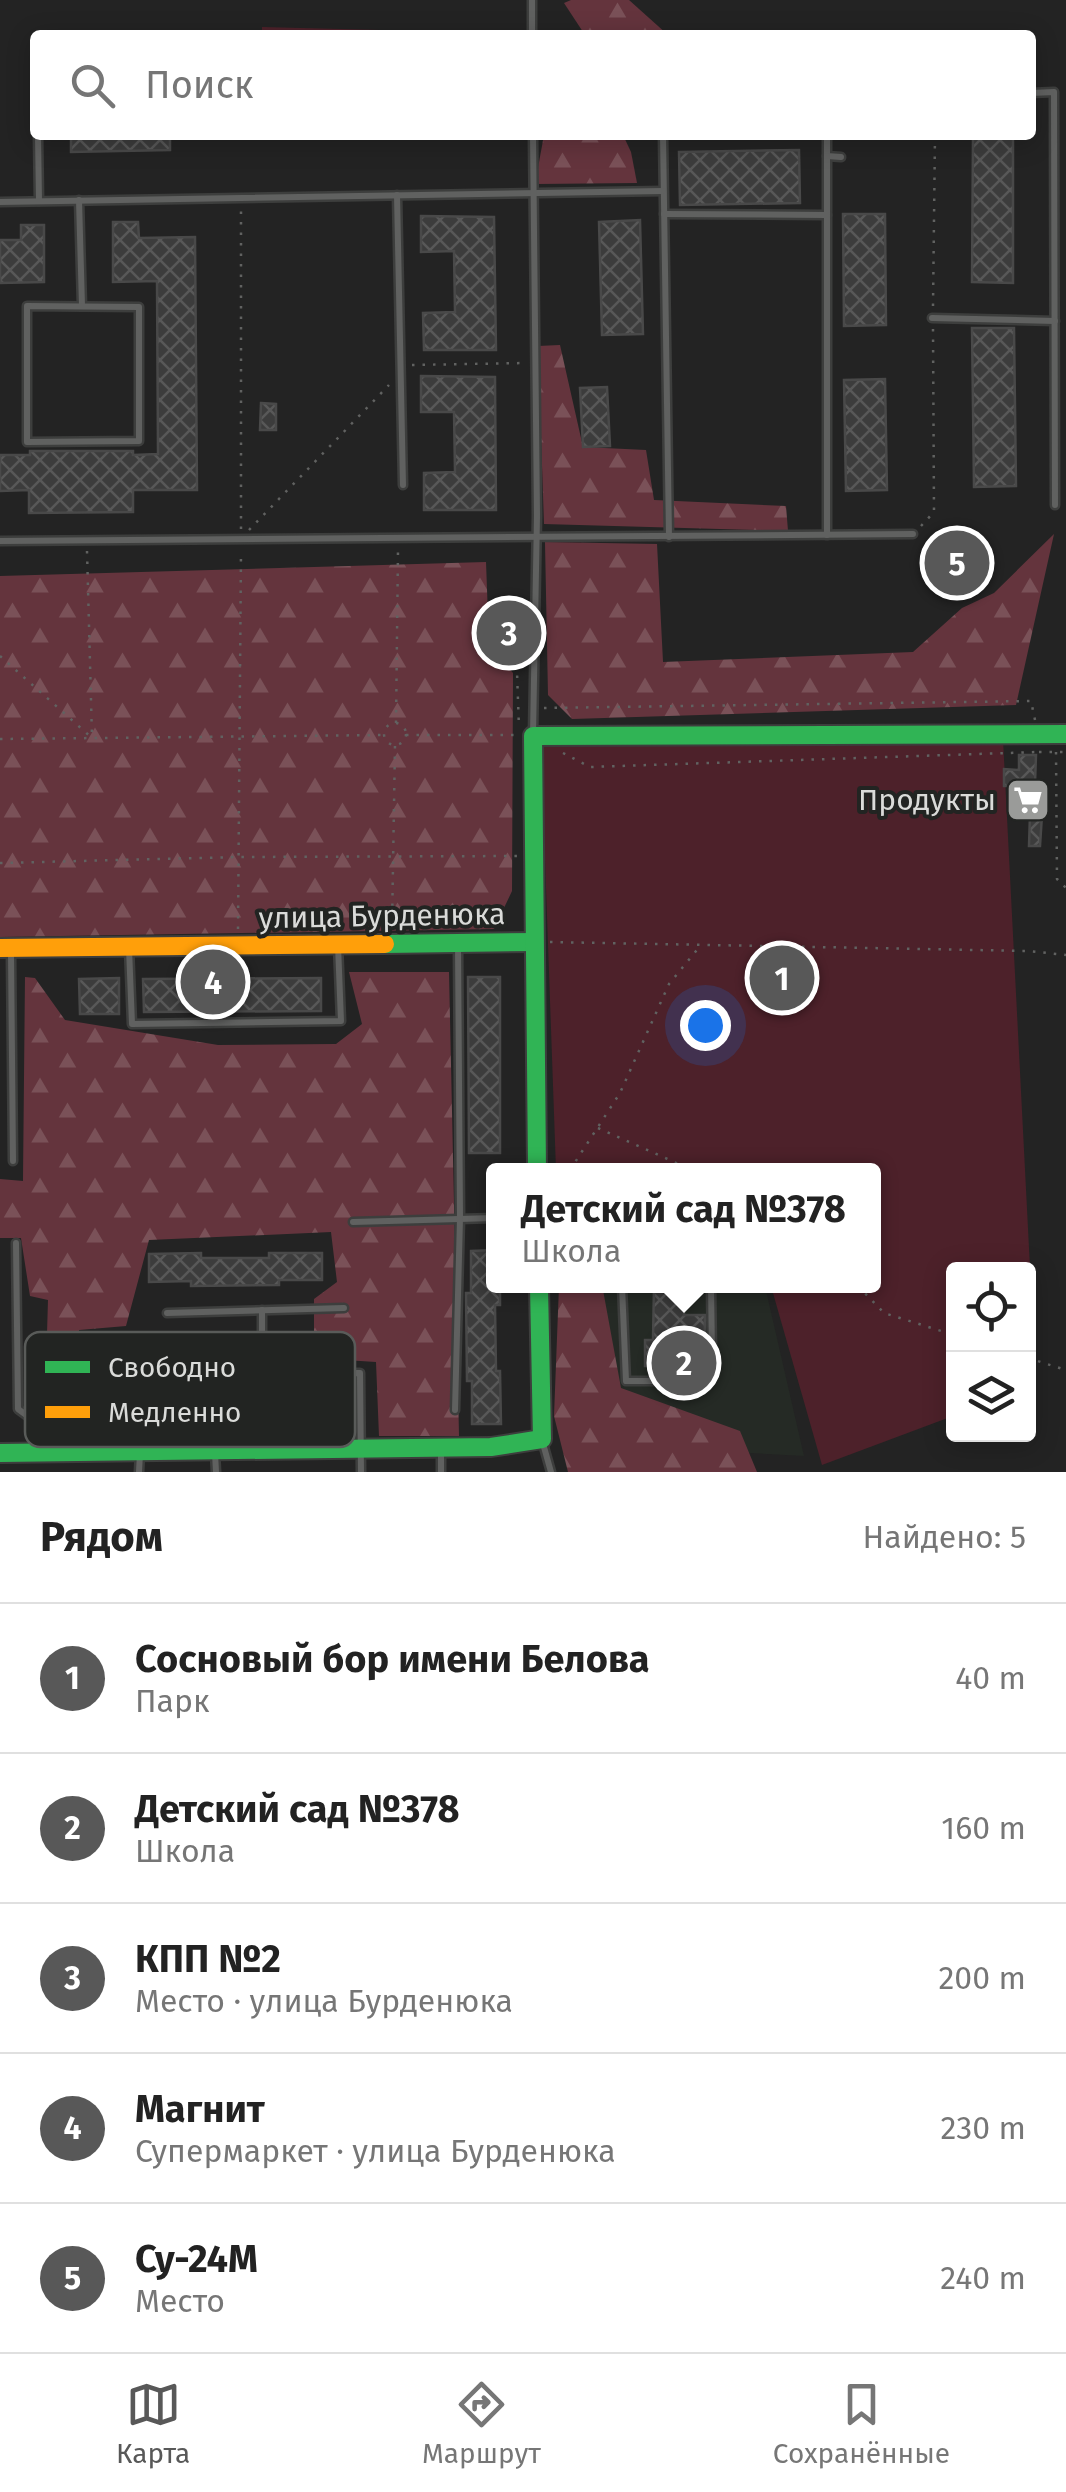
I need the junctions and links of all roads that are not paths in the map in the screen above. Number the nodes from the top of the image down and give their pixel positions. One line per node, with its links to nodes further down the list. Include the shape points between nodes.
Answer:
1 (532, 0): 2 (lane)
2 (532, 30)
3 (1036, 93): 20 (lane, via 1054,92)
4 (38, 140): 14 (lane)
5 (533, 140): 11 (lane)
6 (663, 140): 10 (lane)
7 (827, 140): 8 (lane)
8 (827, 156): 9 (lane); 17 (lane)
9 (840, 157)
10 (664, 191): 11 (lane); 16 (lane)
11 (534, 193): 12 (lane); 26 (lane)
12 (397, 195): 13 (lane); 21 (lane)
13 (79, 200): 14 (lane); 18 (lane)
14 (39, 201): 15 (lane)
15 (0, 202)
16 (664, 214): 17 (lane); 25 (lane)
17 (827, 215): 24 (lane)
18 (82, 306): 18 (lane, via 27,306 27,442 139,441 139,308)
19 (932, 318): 20 (lane)
20 (1055, 321): 22 (lane)
21 (403, 485)
22 (1056, 506)
23 (914, 534): 24 (lane)
24 (827, 535): 25 (lane)
25 (669, 537): 26 (lane)
26 (536, 538): 27 (lane); 29 (lane)
27 (0, 542)
28 (1066, 734): 29 (street)
29 (533, 736): 30 (street, улица Бурденюка)
30 (534, 942): 31 (street, улица Бурденюка); 36 (street)
31 (458, 943): 32 (street, улица Бурденюка); 37 (lane)
32 (338, 944): 33 (street, улица Бурденюка); 33 (lane, via 341,1021 151,1024 132,1024)
33 (129, 946): 34 (street, улица Бурденюка)
34 (5, 948): 35 (lane)
35 (13, 1162)
36 (538, 1163)
37 (460, 1218): 38 (lane); 39 (lane); 51 (lane)
38 (486, 1218)
39 (352, 1222)
40 (16, 1243): 52 (lane, via 18,1409)
41 (540, 1293): 53 (street)
42 (622, 1293): 50 (lane, via 626,1380)
43 (711, 1293): 48 (lane)
44 (344, 1308): 45 (lane)
45 (262, 1310): 46 (lane); 47 (lane)
46 (167, 1313)
47 (262, 1332)
48 (712, 1354)
49 (355, 1373): 55 (lane)
50 (706, 1381)
51 (455, 1410)
52 (25, 1414)
53 (542, 1439): 56 (street); 65 (lane)
54 (34, 1447): 60 (lane)
55 (361, 1448): 56 (street); 57 (street); 63 (lane)
56 (441, 1448): 64 (lane)
57 (215, 1450): 58 (street); 62 (lane)
58 (140, 1452): 60 (street); 61 (lane)
59 (0, 1453): 60 (street)
60 (34, 1453)
61 (139, 1472)
62 (216, 1472)
63 (361, 1472)
64 (441, 1472)
65 (551, 1472)

